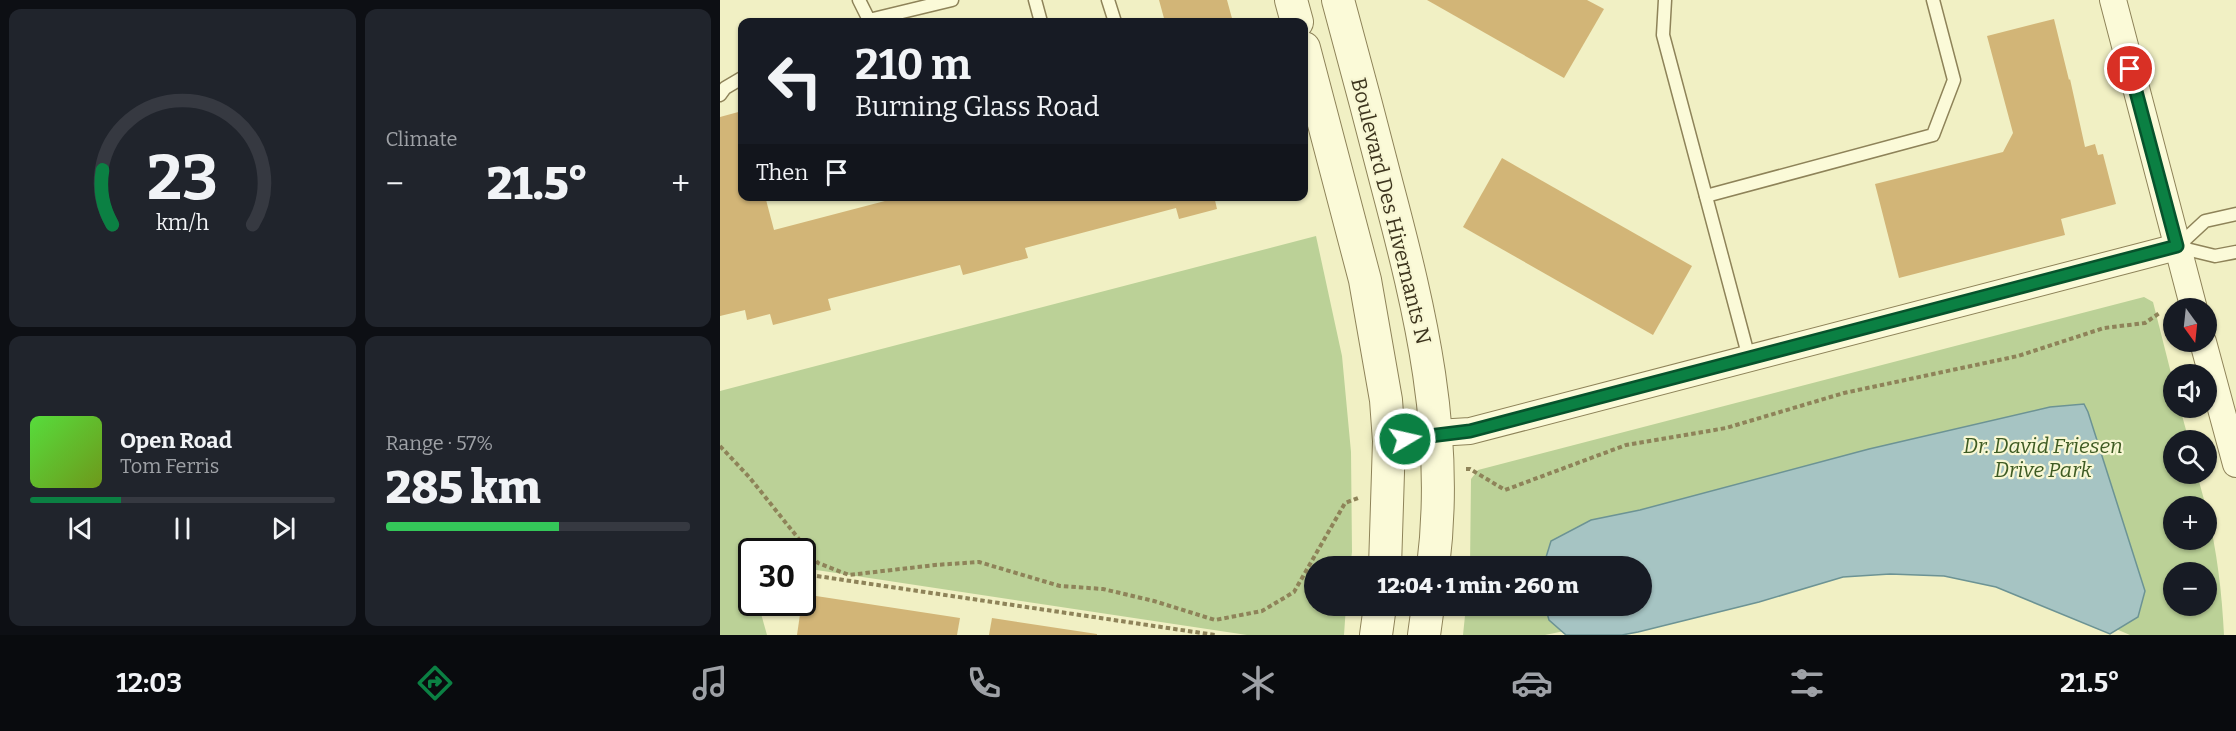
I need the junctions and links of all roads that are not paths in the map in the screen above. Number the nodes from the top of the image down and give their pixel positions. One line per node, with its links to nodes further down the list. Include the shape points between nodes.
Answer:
1 (859, 0): 10 (lane)
2 (952, 0): 11 (lane)
3 (1035, 0): 12 (lane)
4 (1108, 0): 13 (lane)
5 (1291, 0): 14 (street)
6 (1338, 0): 25 (street, Boulevard Des Hivernants N, via 1413,282)
7 (1665, 0): 18 (lane, via 1663,35)
8 (1934, 0): 18 (lane, via 1954,80 1933,135)
9 (2113, 0): 20 (street)
10 (865, 18)
11 (882, 18)
12 (1040, 18)
13 (1114, 18)
14 (1296, 18)
15 (1308, 63): 26 (street, Boulevard Des Hivernants N, via 1365,280 1386,400)
16 (738, 80): 17 (lane)
17 (720, 94)
18 (1706, 196): 24 (lane)
19 (2236, 214): 20 (lane, via 2205,221)
20 (2177, 246): 21 (lane, via 2215,256); 22 (street); 24 (street)
21 (2236, 252)
22 (2191, 298)
23 (2206, 352): 27 (street)
24 (1749, 358): 25 (street, via 1470,431)
25 (1437, 434): 26 (street); 29 (street, Boulevard Des Hivernants N)
26 (1389, 441): 28 (street, Boulevard Des Hivernants N)
27 (2236, 464)
28 (1384, 556)
29 (1434, 556)
30 (1379, 616): 32 (street)
31 (1427, 616): 33 (street)
32 (1376, 635)
33 (1424, 635)

